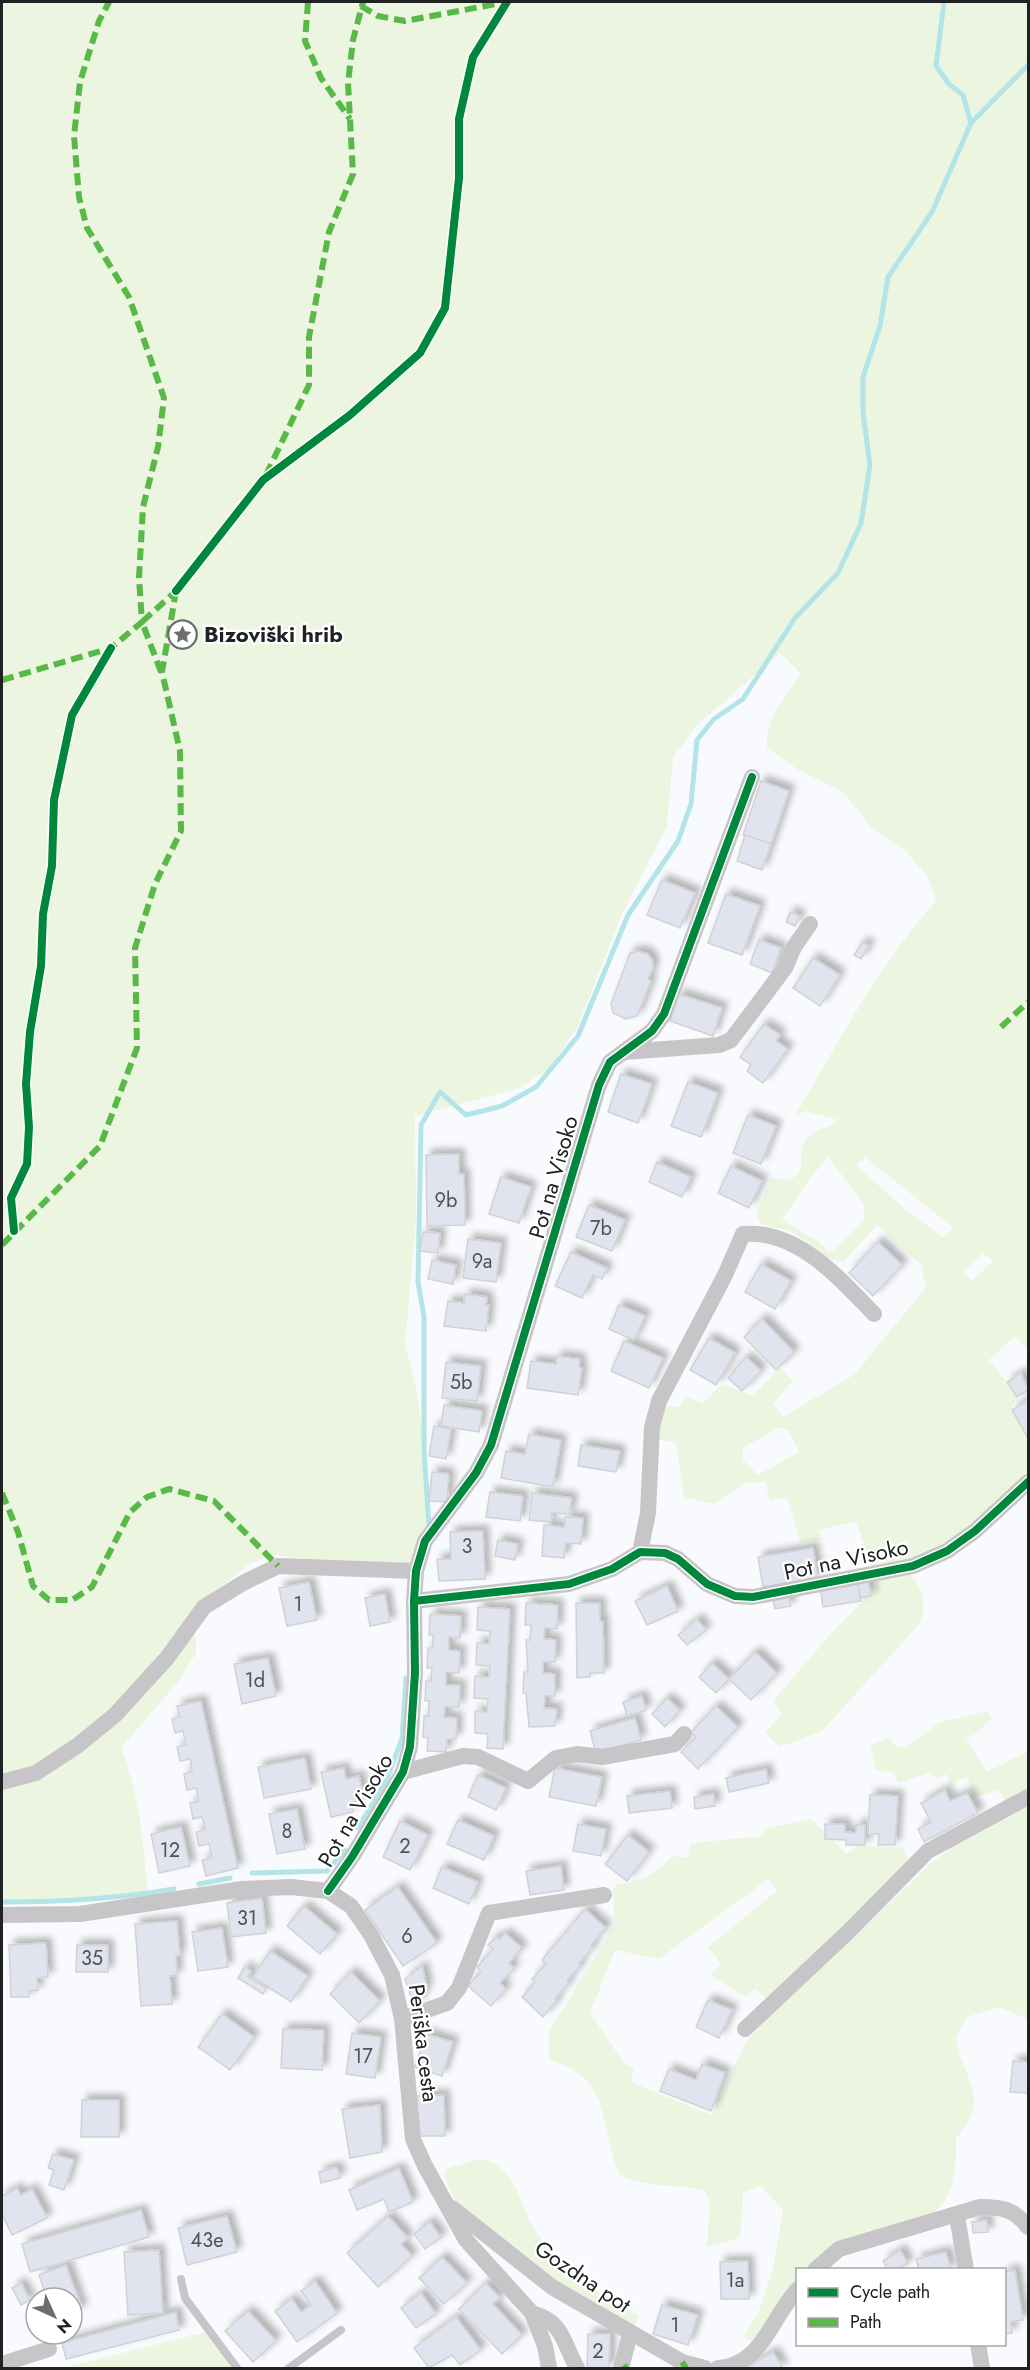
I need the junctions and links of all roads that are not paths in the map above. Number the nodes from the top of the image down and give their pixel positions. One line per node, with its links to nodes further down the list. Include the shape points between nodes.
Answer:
1 (752, 777): 3 (street, Pot na Visoko, via 664,1014 646,1036)
2 (810, 924): 3 (street, via 784,968 731,1040 707,1046)
3 (620, 1052): 7 (street, Pot na Visoko, via 610,1062 599,1085 491,1445 476,1473 425,1541)
4 (874, 1314): 6 (street, via 831,1270 788,1242 758,1232 743,1234 659,1401 652,1427 648,1513)
5 (1029, 1482): 6 (street, Pot na Visoko, via 947,1551 913,1566 753,1597 735,1596 707,1584 665,1553)
6 (640, 1552): 8 (street, via 612,1569 569,1584)
7 (416, 1571): 8 (street, Pot na Visoko); 11 (street, via 278,1566 243,1583 204,1607 159,1666 115,1715 85,1740 36,1773)
8 (414, 1601): 10 (street, Pot na Visoko, via 415,1673 410,1747)
9 (684, 1734): 10 (street, via 675,1744 602,1757 577,1754 556,1758 528,1781 478,1757 463,1756)
10 (403, 1772): 13 (street, Pot na Visoko)
11 (2, 1782)
12 (1029, 1797): 17 (street, via 928,1851)
13 (328, 1891): 15 (street, Periška cesta, via 291,1887 242,1889 80,1914); 16 (street, Periška cesta, via 351,1906 371,1935 392,1975)
14 (604, 1895): 16 (street, via 489,1913 459,1988 447,2003)
15 (2, 1915)
16 (402, 2019): 18 (street, Periška cesta, via 413,2139)
17 (745, 2029)
18 (446, 2203): 25 (street, Periška cesta, via 466,2240); 27 (street, Gozdna pot, via 552,2287)
19 (957, 2216): 20 (street, via 980,2207 1002,2207); 21 (street, via 839,2249); 22 (street)
20 (1025, 2216)
21 (817, 2268)
22 (966, 2268)
23 (181, 2279): 31 (lane, via 185,2298)
24 (796, 2292): 37 (street, via 752,2355 731,2368)
25 (532, 2313): 33 (street, Periška cesta); 34 (street, via 549,2318 559,2328)
26 (341, 2330): 32 (lane)
27 (630, 2334): 35 (street); 36 (street, Gozdna pot, via 682,2362)
28 (978, 2346): 38 (street)
29 (49, 2349): 30 (street)
30 (2, 2364)
31 (237, 2368)
32 (289, 2368)
33 (549, 2368)
34 (577, 2368)
35 (621, 2368)
36 (705, 2368)
37 (718, 2368)
38 (982, 2368)

